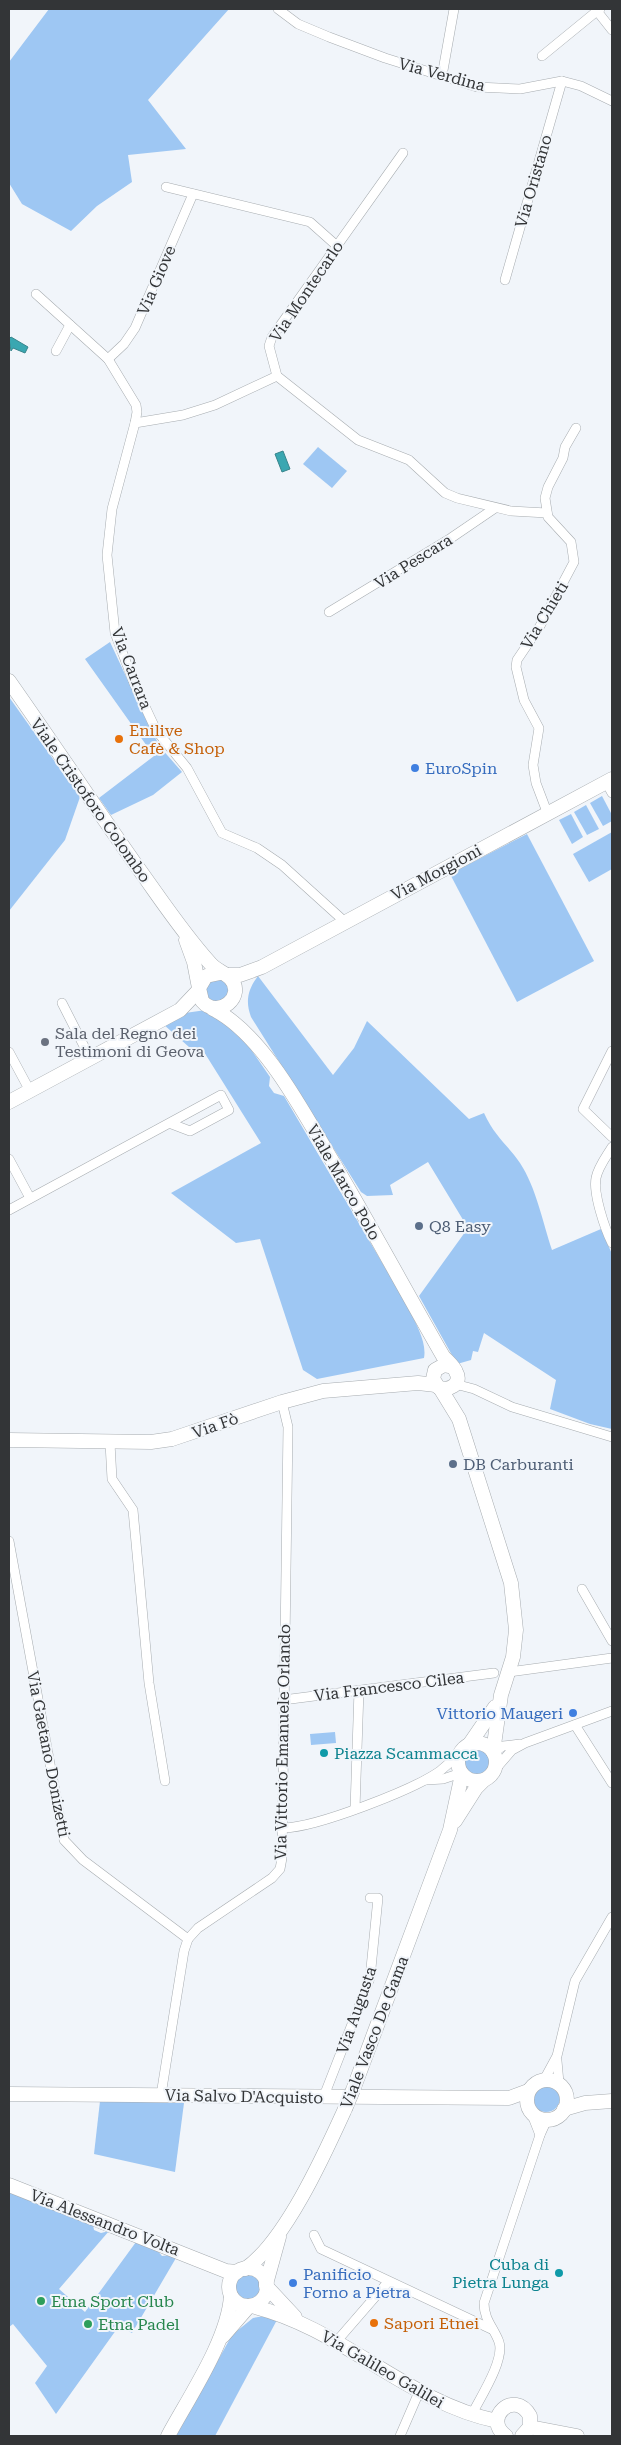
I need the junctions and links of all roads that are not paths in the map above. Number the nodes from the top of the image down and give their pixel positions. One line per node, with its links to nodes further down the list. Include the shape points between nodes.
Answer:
1 (278, 9): 6 (street, Via Verdina, via 298,24 329,37)
2 (454, 9): 6 (street)
3 (599, 10): 4 (street); 5 (street)
4 (612, 30)
5 (542, 56)
6 (442, 76): 7 (street, Via Verdina, via 476,87 520,89)
7 (562, 81): 8 (street, Via Verdina); 13 (street, Via Oristano)
8 (612, 101)
9 (404, 153): 12 (street, Via Montecarlo)
10 (166, 187): 11 (street)
11 (192, 194): 12 (street, via 310,222); 17 (street, Via Giove, via 135,328)
12 (337, 246): 18 (street, Via Montecarlo, via 272,336 269,346)
13 (505, 280)
14 (36, 294): 15 (street)
15 (70, 326): 16 (street); 17 (street)
16 (56, 351)
17 (108, 360): 19 (street, via 136,405)
18 (277, 376): 19 (street, via 215,405 183,415); 21 (street, via 358,440 409,460 445,493)
19 (135, 423): 28 (street, Via Carrara, via 112,509 107,555 115,633 134,683 156,730 187,768 222,833 257,848 282,865)
20 (576, 428): 22 (street, via 548,487 545,498)
21 (495, 508): 22 (street); 23 (street, Via Pescara)
22 (547, 513): 26 (street, Via Chieti, via 554,526 571,542 574,562 540,626 517,660 516,667 524,700 539,728 533,765 536,783)
23 (330, 612)
24 (9, 682): 27 (main road, Viale Cristoforo Colombo)
25 (610, 785): 26 (main road, Via Morgioni)
26 (548, 812): 28 (main road, Via Morgioni)
27 (174, 918): 30 (main road, via 211,965); 31 (main road, via 188,944)
28 (344, 921): 29 (main road, Via Morgioni)
29 (262, 967): 30 (main road, via 240,975); 32 (main road)
30 (223, 974): 31 (main road, via 206,976); 32 (main road, via 233,983)
31 (199, 989): 34 (main road, via 200,998); 35 (main road)
32 (234, 995): 34 (main road, via 226,1007); 36 (main road, via 241,1017)
33 (62, 1003): 39 (street)
34 (210, 1007): 35 (main road); 36 (main road, via 228,1016)
35 (180, 1010): 39 (main road)
36 (256, 1044): 49 (main road, Viale Marco Polo, via 304,1113)
37 (612, 1051): 43 (street, via 583,1109)
38 (9, 1052): 40 (street)
39 (90, 1058): 40 (main road)
40 (30, 1091): 41 (main road)
41 (9, 1102)
42 (168, 1123): 42 (street, via 221,1095 229,1110 190,1131); 46 (street)
43 (612, 1137)
44 (612, 1147): 48 (street, via 595,1181 598,1202)
45 (9, 1159): 46 (street)
46 (30, 1198): 47 (street)
47 (9, 1210)
48 (612, 1243)
49 (425, 1325): 50 (main road, Viale Marco Polo); 51 (main road)
50 (455, 1375): 51 (main road, via 447,1389); 51 (main road, via 441,1365); 53 (main road); 54 (street, via 474,1389 512,1407)
51 (436, 1380): 52 (main road, Via Fò, via 323,1392); 53 (main road)
52 (282, 1402): 56 (main road, Via Fò, via 172,1439); 66 (street, Via Vittorio Emanuele Orlando, via 288,1427)
53 (459, 1418): 62 (main road, via 511,1583 516,1630)
54 (612, 1436)
55 (11, 1443): 56 (main road, Via Fò)
56 (110, 1443): 76 (street, via 112,1479 133,1510 149,1683)
57 (9, 1541): 58 (street, Via Gaetano Donizetti)
58 (12, 1576): 84 (street, Via Gaetano Donizetti, via 64,1840 82,1860)
59 (582, 1589): 60 (street)
60 (612, 1641)
61 (612, 1658): 62 (street)
62 (509, 1672): 65 (main road)
63 (494, 1673): 64 (street, Via Francesco Cilea)
64 (359, 1690): 66 (street, Via Francesco Cilea); 79 (street)
65 (501, 1695): 70 (main road); 71 (main road)
66 (283, 1700): 80 (street, Via Vittorio Emanuele Orlando)
67 (612, 1711): 68 (street)
68 (575, 1726): 69 (street); 77 (street)
69 (525, 1743): 71 (street, via 503,1746); 73 (street, via 512,1750)
70 (465, 1749): 71 (main road, via 483,1744); 72 (main road, via 458,1763); 75 (street)
71 (493, 1752): 73 (main road, via 496,1763)
72 (462, 1773): 73 (main road, via 473,1781); 74 (street); 78 (main road)
73 (488, 1777): 81 (main road, via 476,1788)
74 (443, 1779): 75 (street); 78 (street, via 452,1786)
75 (424, 1780): 79 (street)
76 (165, 1781)
77 (612, 1783)
78 (456, 1796): 81 (main road)
79 (355, 1809): 80 (street, via 298,1828)
80 (284, 1828): 84 (street, Via Vittorio Emanuele Orlando, via 280,1869 272,1878 198,1928)
81 (450, 1830): 99 (main road, Viale Vasco De Gama, bridge, via 345,2109 311,2181)
82 (370, 1898): 91 (street, Via Augusta, via 378,1898 370,1978)
83 (612, 1917): 85 (street, via 575,1981)
84 (188, 1939): 90 (street)
85 (557, 2056): 86 (street); 87 (street)
86 (544, 2080): 87 (main road); 88 (main road, via 536,2082)
87 (562, 2088): 93 (main road); 94 (main road)
88 (528, 2091): 92 (main road); 95 (main road)
89 (9, 2094): 90 (main road, Via Salvo D'Acquisto)
90 (161, 2095): 91 (main road, Via Salvo D'Acquisto)
91 (324, 2096): 92 (main road, Via Salvo D'Acquisto)
92 (509, 2098): 95 (main road)
93 (607, 2101): 94 (main road)
94 (564, 2109): 96 (main road)
95 (530, 2110): 96 (main road, via 540,2119); 97 (street)
96 (552, 2119): 97 (street, via 545,2124)
97 (540, 2135): 108 (street, via 484,2303)
98 (9, 2185): 101 (main road, Via Alessandro Volta)
99 (282, 2227): 102 (main road, via 258,2257); 104 (main road)
100 (314, 2234): 103 (street, via 321,2248)
101 (200, 2260): 102 (main road, via 226,2271); 105 (main road, via 222,2276)
102 (241, 2270): 104 (main road, via 259,2272); 105 (main road, via 231,2279)
103 (388, 2282): 108 (street); 110 (street)
104 (266, 2285): 106 (main road, via 263,2298); 107 (main road)
105 (230, 2292): 106 (main road, via 237,2303); 109 (main road, via 230,2305)
106 (250, 2306): 107 (main road); 109 (main road)
107 (298, 2321): 110 (main road, Via Galileo Galilei)
108 (491, 2329): 112 (street, via 499,2342 498,2363)
109 (218, 2342): 115 (main road)
110 (336, 2342): 111 (main road, Via Galileo Galilei)
111 (419, 2392): 112 (main road, Via Galileo Galilei); 116 (street)
112 (472, 2414): 113 (main road, Via Galileo Galilei)
113 (497, 2420): 114 (main road, via 502,2410 512,2404 518,2405 530,2416); 117 (main road)
114 (526, 2432): 118 (main road)
115 (168, 2436)
116 (400, 2436)
117 (506, 2436)
118 (577, 2436)

